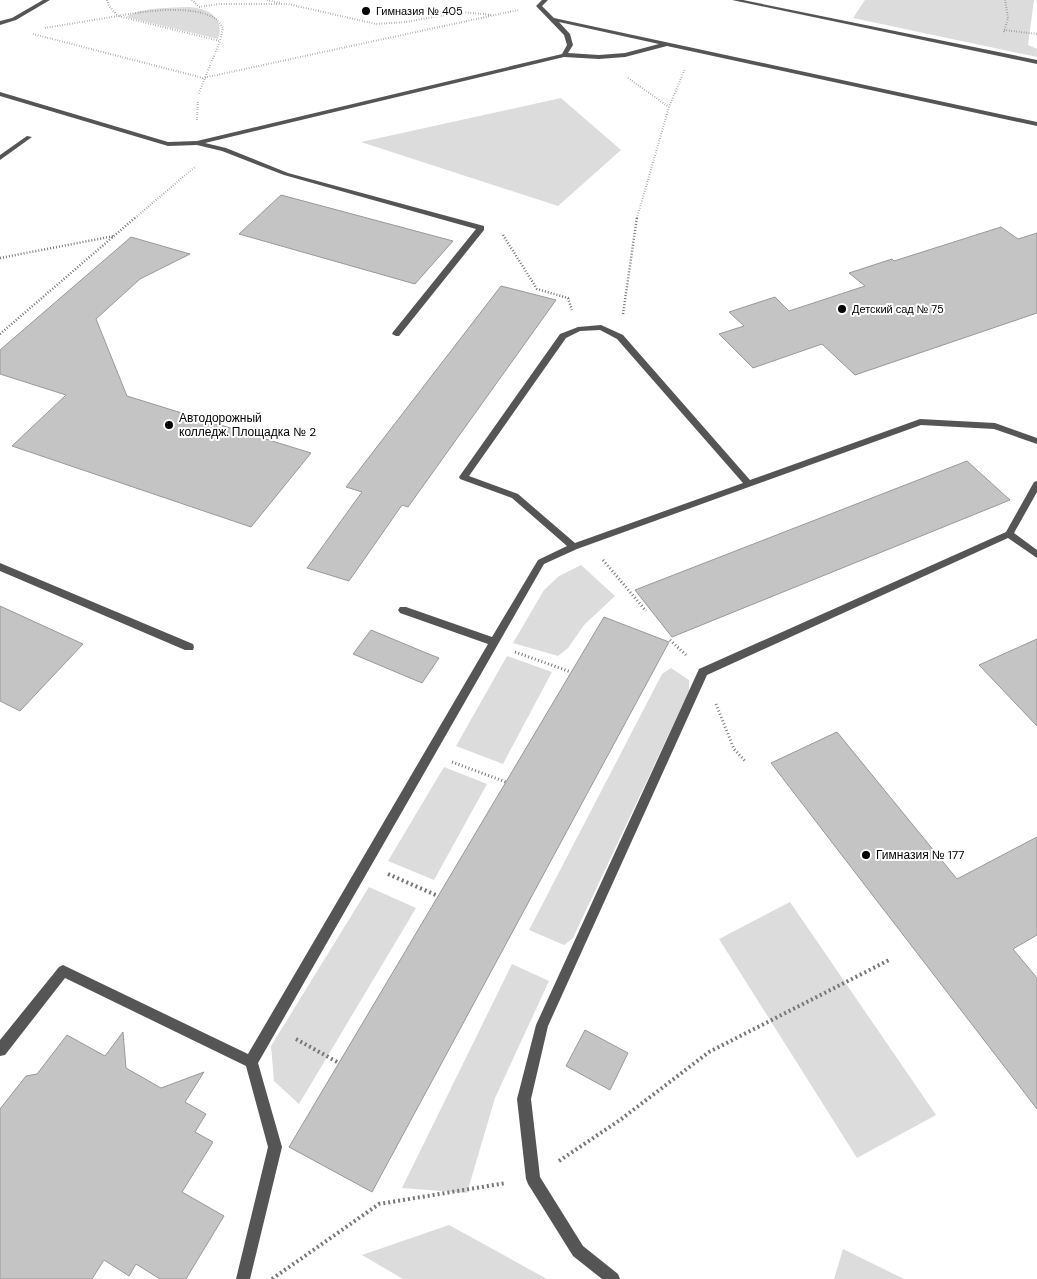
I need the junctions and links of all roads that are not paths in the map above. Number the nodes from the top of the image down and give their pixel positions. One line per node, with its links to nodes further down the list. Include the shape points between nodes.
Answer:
1 (47, 0): 5 (lane, via 14,19)
2 (546, 0): 4 (lane, via 539,6)
3 (735, 0): 8 (lane)
4 (551, 19): 6 (lane); 7 (lane, via 567,34 570,45)
5 (0, 23)
6 (667, 44): 7 (lane, via 626,55); 10 (lane)
7 (564, 55): 12 (lane)
8 (1037, 62)
9 (0, 94): 12 (lane, via 168,144)
10 (1037, 124)
11 (29, 137): 13 (lane)
12 (196, 143): 14 (lane, via 286,174 481,228)
13 (0, 158)
14 (396, 334)
15 (1037, 441): 16 (lane, via 995,426 920,422)
16 (749, 484): 19 (lane); 19 (lane, via 620,337 601,327 578,329 563,336 463,477 515,496)
17 (1037, 484): 18 (lane)
18 (1009, 534): 20 (lane); 28 (lane, via 703,672 542,1024 524,1099 533,1179 578,1251)
19 (574, 547): 23 (lane, via 541,562)
20 (1037, 555)
21 (0, 566): 24 (lane)
22 (403, 610): 23 (lane)
23 (494, 643): 26 (lane)
24 (189, 647)
25 (0, 1050): 26 (lane, via 62,971)
26 (251, 1062): 27 (lane, via 275,1148)
27 (244, 1279)
28 (613, 1279)

